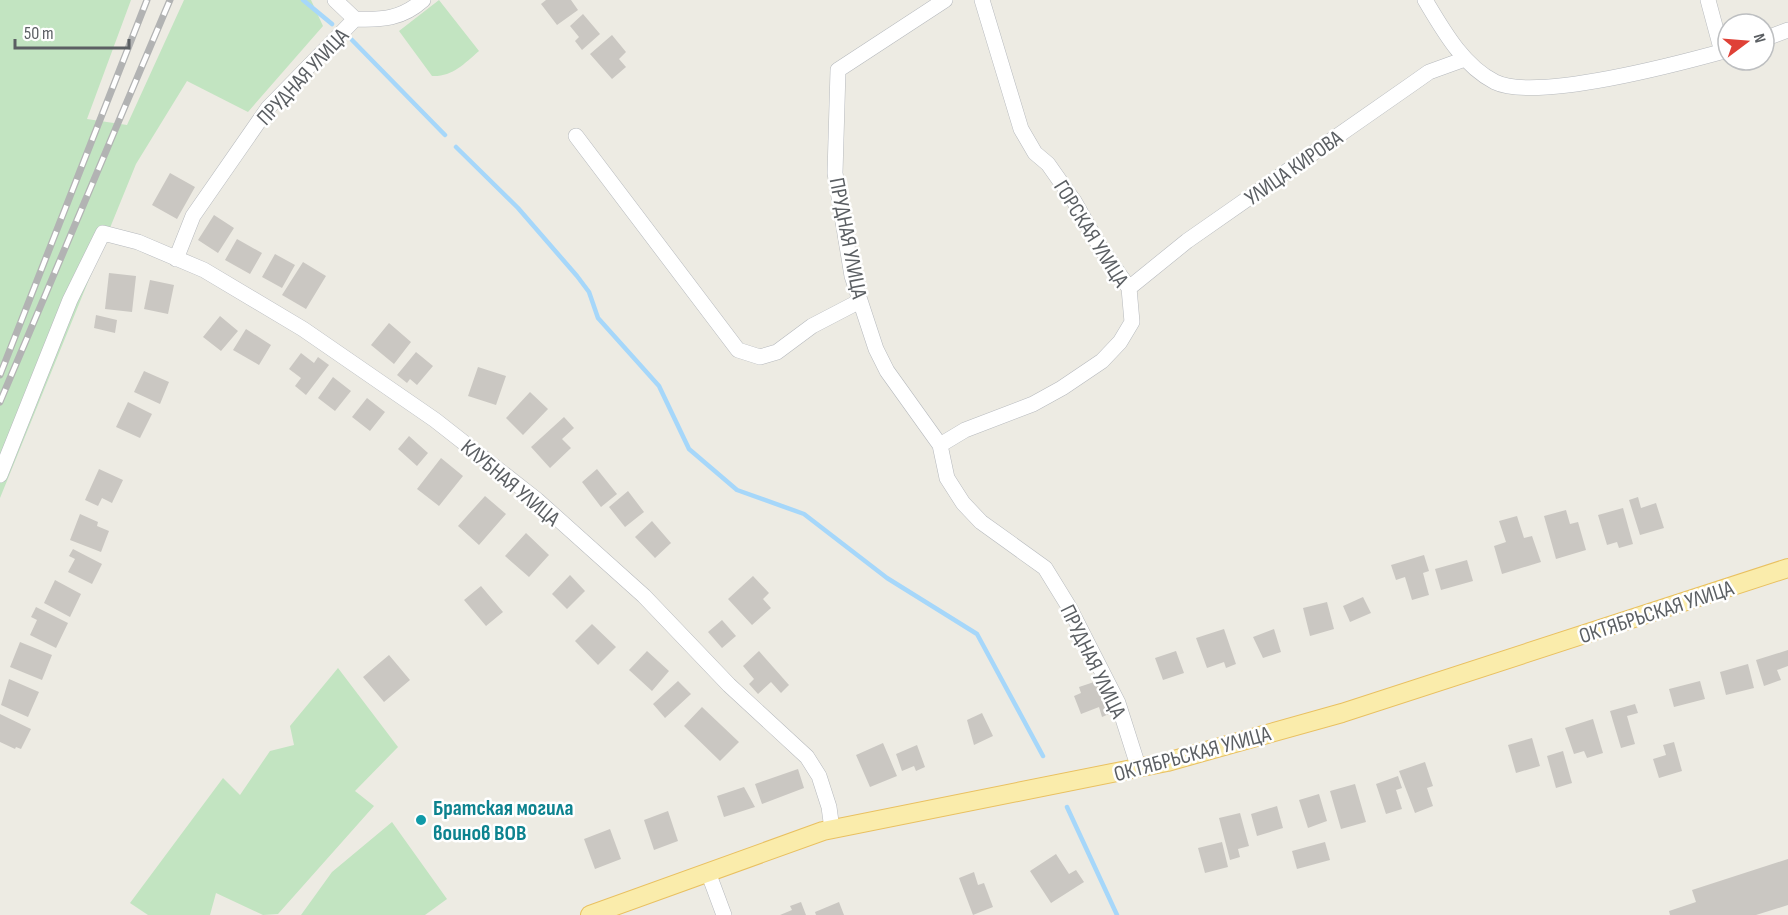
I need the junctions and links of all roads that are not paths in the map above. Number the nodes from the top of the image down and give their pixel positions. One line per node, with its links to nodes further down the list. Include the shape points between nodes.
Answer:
1 (335, 0): 7 (street)
2 (423, 0): 7 (street, ПРУДНАЯ УЛИЦА, via 385,20)
3 (945, 0): 14 (street, ПРУДНАЯ УЛИЦА, via 838,70 835,173 852,276)
4 (982, 0): 13 (street, ГОРСКАЯ УЛИЦА, via 1021,129 1074,201)
5 (1425, 0): 10 (street)
6 (1708, 0): 8 (street)
7 (356, 19): 12 (street, ПРУДНАЯ УЛИЦА, via 268,108 193,216)
8 (1716, 24)
9 (1716, 53): 10 (street, via 1620,76 1524,88 1496,83)
10 (1464, 59): 13 (street, УЛИЦА КИРОВА, via 1430,72 1412,84 1187,241)
11 (576, 136): 14 (street, via 738,350 760,357 777,352 812,326)
12 (176, 259): 16 (street, КЛУБНАЯ УЛИЦА, via 138,242 103,233 70,300); 19 (street, КЛУБНАЯ УЛИЦА, via 204,270 324,342 435,420 537,500 644,596 729,686 807,757 819,776)
13 (1129, 288): 15 (street, ГОРСКАЯ УЛИЦА, via 1132,322 1102,361 1033,404 965,430)
14 (860, 301): 15 (street, ПРУДНАЯ УЛИЦА, via 887,371)
15 (940, 445): 18 (street, ПРУДНАЯ УЛИЦА, via 947,478 963,503 981,522 1045,568 1069,607 1118,703)
16 (0, 475)
17 (1788, 568): 18 (main road, ОКТЯБРЬСКАЯ УЛИЦА, via 1342,713)
18 (1139, 769): 19 (main road, ОКТЯБРЬСКАЯ УЛИЦА)
19 (832, 829): 20 (main road, ОКТЯБРЬСКАЯ УЛИЦА)
20 (708, 872): 21 (main road, ОКТЯБРЬСКАЯ УЛИЦА); 22 (street)
21 (590, 915)
22 (724, 915)

